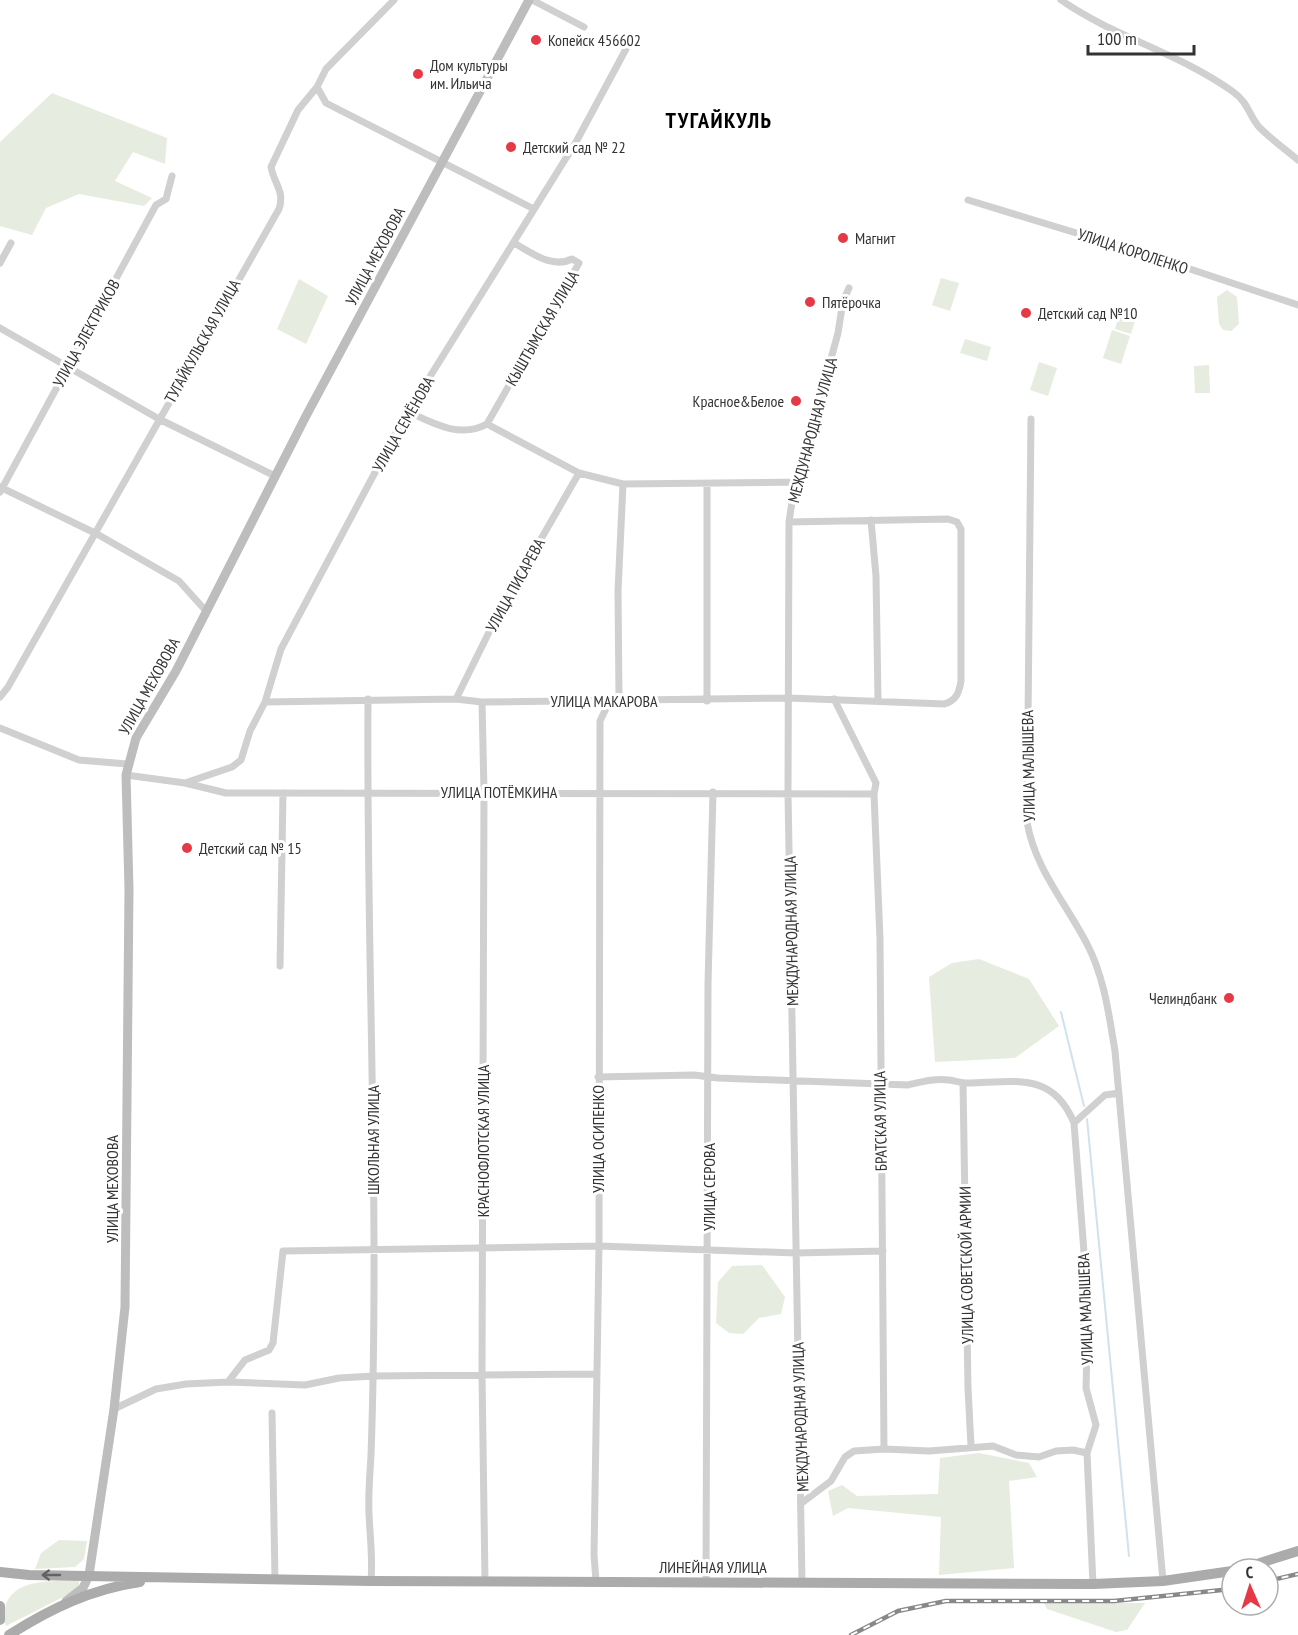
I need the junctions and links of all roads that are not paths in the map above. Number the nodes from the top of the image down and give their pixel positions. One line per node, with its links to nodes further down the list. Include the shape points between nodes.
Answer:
1 (394, 0): 6 (street, ТУГАЙКУЛЬСКАЯ УЛИЦА, via 326,69)
2 (530, 0): 4 (street); 8 (street, УЛИЦА МЕХОВОВА)
3 (1060, 0): 7 (street, via 1090,20 1166,54 1230,90 1249,106 1258,125)
4 (584, 27)
5 (626, 50): 11 (street, УЛИЦА СЕМЁНОВА)
6 (317, 87): 8 (street, via 326,103); 20 (street, ТУГАЙКУЛЬСКАЯ УЛИЦА, via 298,110 274,156 271,167 283,199 279,210)
7 (1298, 160)
8 (442, 161): 11 (street); 24 (street, УЛИЦА МЕХОВОВА)
9 (172, 176): 18 (street, УЛИЦА ЭЛЕКТРИКОВ, via 166,199 156,205)
10 (968, 200): 16 (street, УЛИЦА КОРОЛЕНКО)
11 (534, 209): 13 (street, УЛИЦА СЕМЁНОВА)
12 (11, 243): 14 (street)
13 (514, 243): 19 (street, УЛИЦА СЕМЁНОВА, via 416,399); 22 (street, КЫШТЫМСКАЯ УЛИЦА, via 547,261 563,264 572,259 579,263)
14 (0, 264)
15 (849, 288): 25 (street, МЕЖДУНАРОДНАЯ УЛИЦА)
16 (1298, 305)
17 (0, 328): 18 (street)
18 (67, 365): 20 (street); 28 (street, УЛИЦА ЭЛЕКТРИКОВ)
19 (413, 414): 22 (street, via 438,426 463,431); 41 (street, УЛИЦА СЕМЁНОВА, via 404,430 396,433 281,648)
20 (159, 419): 24 (street); 31 (street, ТУГАЙКУЛЬСКАЯ УЛИЦА)
21 (1031, 420): 60 (street, УЛИЦА МАЛЫШЕВА, via 1027,822 1036,856 1088,945 1099,976 1115,1051)
22 (487, 424): 23 (street)
23 (579, 473): 26 (street); 36 (street, УЛИЦА ПИСАРЕВА, via 499,612)
24 (275, 476): 32 (street, УЛИЦА МЕХОВОВА)
25 (798, 482): 27 (street); 30 (street, МЕЖДУНАРОДНАЯ УЛИЦА)
26 (623, 484): 27 (street); 38 (street, УЛИЦА ОСИПЕНКО)
27 (707, 484): 40 (street)
28 (1, 489): 31 (street)
29 (872, 520): 30 (street); 39 (street); 39 (street, УЛИЦА МАКАРОВА, via 948,519 957,522 961,529 961,681 957,696 944,704)
30 (789, 522): 34 (street, МЕЖДУНАРОДНАЯ УЛИЦА)
31 (97, 534): 32 (street, via 179,581); 33 (street, ТУГАЙКУЛЬСКАЯ УЛИЦА)
32 (206, 611): 44 (street, УЛИЦА МЕХОВОВА, via 136,738)
33 (0, 697)
34 (789, 698): 37 (street, УЛИЦА МАКАРОВА); 40 (street, УЛИЦА МАКАРОВА); 50 (street, МЕЖДУНАРОДНАЯ УЛИЦА)
35 (368, 699): 36 (street, УЛИЦА МАКАРОВА); 41 (street, УЛИЦА МАКАРОВА); 47 (street, ШКОЛЬНАЯ УЛИЦА)
36 (456, 699): 42 (street, УЛИЦА МАКАРОВА)
37 (834, 699): 39 (street, УЛИЦА МАКАРОВА); 53 (street, БРАТСКАЯ УЛИЦА, via 874,775)
38 (614, 700): 40 (street, УЛИЦА МАКАРОВА); 42 (street, УЛИЦА МАКАРОВА); 52 (street, УЛИЦА ОСИПЕНКО, via 600,721)
39 (878, 700)
40 (706, 701)
41 (265, 702): 46 (street, УЛИЦА СЕМЁНОВА, via 241,760 232,767)
42 (482, 702): 48 (street, КРАСНОФЛОТСКАЯ УЛИЦА)
43 (0, 728): 44 (street, via 79,760)
44 (128, 765): 45 (street, УЛИЦА МЕХОВОВА)
45 (126, 776): 46 (street, УЛИЦА ПОТЁМКИНА); 72 (street, УЛИЦА МЕХОВОВА, via 126,1268)
46 (185, 783): 51 (street, УЛИЦА ПОТЁМКИНА, via 226,793)
47 (367, 792): 48 (street, УЛИЦА ПОТЁМКИНА); 51 (street, УЛИЦА ПОТЁМКИНА); 65 (street, ШКОЛЬНАЯ УЛИЦА)
48 (484, 792): 52 (street, УЛИЦА ПОТЁМКИНА); 63 (street, КРАСНОФЛОТСКАЯ УЛИЦА)
49 (713, 792): 50 (street, УЛИЦА ПОТЁМКИНА); 52 (street, УЛИЦА ПОТЁМКИНА); 56 (street, УЛИЦА СЕРОВА)
50 (788, 792): 53 (street, УЛИЦА ПОТЁМКИНА); 57 (street, МЕЖДУНАРОДНАЯ УЛИЦА)
51 (283, 793): 54 (street)
52 (600, 793): 55 (street, УЛИЦА ОСИПЕНКО)
53 (874, 794): 59 (street, БРАТСКАЯ УЛИЦА)
54 (280, 966)
55 (598, 1077): 56 (street); 62 (street, УЛИЦА ОСИПЕНКО)
56 (708, 1077): 57 (street); 64 (street, УЛИЦА СЕРОВА)
57 (794, 1080): 59 (street); 67 (street, МЕЖДУНАРОДНАЯ УЛИЦА)
58 (963, 1083): 59 (street, via 930,1080 908,1085); 61 (street, via 1028,1081 1049,1089 1066,1104); 74 (street, УЛИЦА СОВЕТСКОЙ АРМИИ)
59 (880, 1084): 66 (street, БРАТСКАЯ УЛИЦА)
60 (1119, 1093): 61 (street, via 1105,1095); 88 (street, УЛИЦА МАЛЫШЕВА)
61 (1074, 1123): 76 (street, УЛИЦА МАЛЫШЕВА, via 1086,1278 1082,1314 1087,1349 1086,1388 1096,1425)
62 (598, 1246): 63 (street); 64 (street); 69 (street, УЛИЦА ОСИПЕНКО)
63 (482, 1249): 65 (street); 68 (street, КРАСНОФЛОТСКАЯ УЛИЦА)
64 (709, 1249): 67 (street); 89 (street, УЛИЦА СЕРОВА)
65 (373, 1250): 70 (street, ШКОЛЬНАЯ УЛИЦА); 71 (street, via 283,1251 273,1343 269,1350 245,1360)
66 (883, 1251): 67 (street); 75 (street, БРАТСКАЯ УЛИЦА)
67 (795, 1253): 77 (street, МЕЖДУНАРОДНАЯ УЛИЦА)
68 (482, 1374): 69 (street); 70 (street); 86 (street, КРАСНОФЛОТСКАЯ УЛИЦА)
69 (596, 1374): 87 (street, УЛИЦА ОСИПЕНКО)
70 (374, 1376): 71 (street, via 305,1385); 85 (street, ШКОЛЬНАЯ УЛИЦА)
71 (228, 1382): 72 (street, via 156,1389)
72 (114, 1409): 82 (street, УЛИЦА МЕХОВОВА)
73 (272, 1413): 84 (street)
74 (971, 1446): 75 (street, via 929,1451); 76 (street, via 993,1446 1016,1455 1039,1457 1056,1451)
75 (884, 1449): 77 (street, via 854,1451 845,1457 831,1480)
76 (1087, 1453): 91 (street, УЛИЦА МАЛЫШЕВА)
77 (803, 1502): 90 (street, МЕЖДУНАРОДНАЯ УЛИЦА)
78 (1298, 1551): 79 (main road)
79 (1279, 1557)
80 (0, 1572): 82 (main road, one-way to 80)
81 (1220, 1573): 88 (main road, ЛИНЕЙНАЯ УЛИЦА)
82 (89, 1575): 83 (main road); 93 (street, via 83,1588)
83 (194, 1578): 84 (main road, ЛИНЕЙНАЯ УЛИЦА); 93 (main road, via 115,1586)
84 (275, 1579): 85 (main road, ЛИНЕЙНАЯ УЛИЦА)
85 (371, 1581): 86 (main road, ЛИНЕЙНАЯ УЛИЦА)
86 (485, 1581): 87 (main road, ЛИНЕЙНАЯ УЛИЦА)
87 (596, 1581): 89 (main road, ЛИНЕЙНАЯ УЛИЦА)
88 (1163, 1581): 91 (main road, ЛИНЕЙНАЯ УЛИЦА)
89 (706, 1582): 90 (main road, ЛИНЕЙНАЯ УЛИЦА)
90 (802, 1582): 91 (main road, ЛИНЕЙНАЯ УЛИЦА)
91 (1093, 1584)
92 (0, 1606): 94 (main road)
93 (59, 1606): 95 (main road)
94 (0, 1620)
95 (9, 1635)

